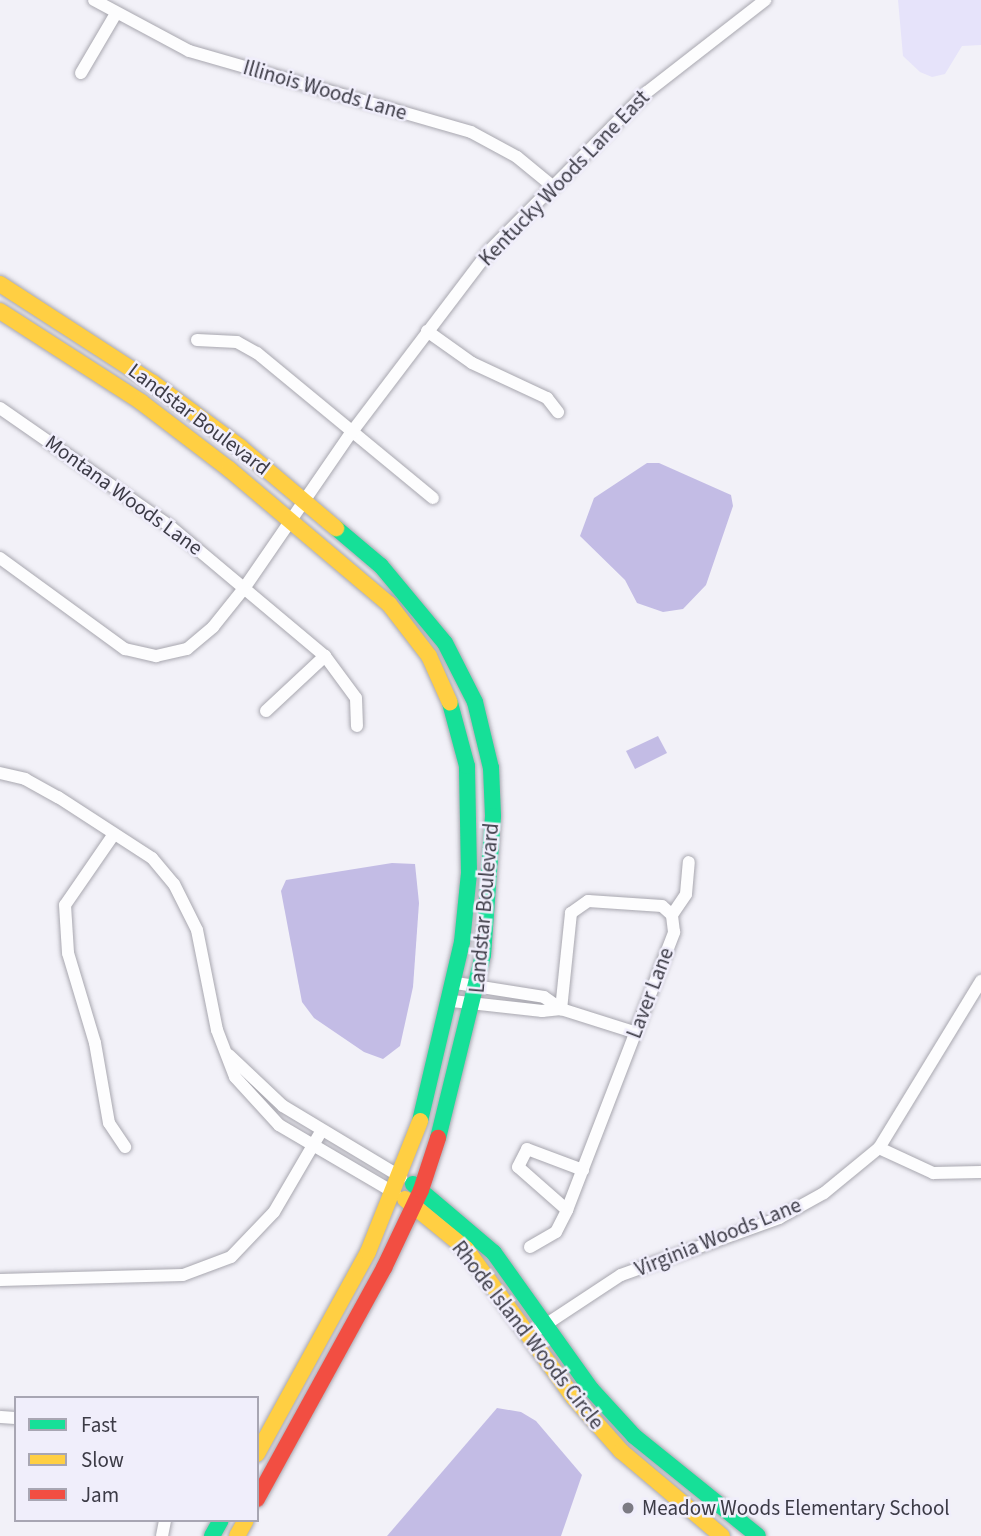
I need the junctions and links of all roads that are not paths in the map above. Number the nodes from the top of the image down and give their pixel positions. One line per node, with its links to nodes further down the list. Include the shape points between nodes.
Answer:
1 (94, 0): 3 (street, Illinois Woods Lane)
2 (761, 1): 5 (street, Kentucky Woods Lane East, via 646,92)
3 (116, 15): 4 (street); 5 (street, Illinois Woods Lane, via 189,51 471,132 517,157)
4 (81, 73)
5 (551, 185): 8 (street, Kentucky Woods Lane East, via 489,251)
6 (0, 284): 14 (street, Landstar Boulevard, via 153,383)
7 (0, 311): 15 (street, Landstar Boulevard, via 141,402)
8 (426, 331): 11 (street, via 472,363 547,398); 12 (street, Kentucky Woods Lane East)
9 (197, 340): 12 (street, via 237,342 257,353)
10 (0, 408): 17 (street, Montana Woods Lane, via 171,527)
11 (558, 412)
12 (351, 433): 13 (street); 14 (street, Kentucky Woods Lane East)
13 (433, 498)
14 (306, 502): 15 (street, Kentucky Woods Lane East); 27 (street, Landstar Boulevard, via 408,594 445,643 475,702 491,768 493,816)
15 (293, 520): 17 (street, Kentucky Woods Lane East); 26 (street, Landstar Boulevard, via 389,604 429,656 452,707 467,766 470,817 469,873)
16 (0, 558): 17 (street, Kentucky Woods Lane East, via 125,649 156,656 187,649 213,627)
17 (245, 586): 18 (street, Montana Woods Lane)
18 (325, 656): 19 (street); 20 (street, Montana Woods Lane, via 356,698)
19 (266, 711)
20 (357, 726)
21 (0, 772): 22 (street, via 36,785)
22 (114, 834): 33 (street, via 152,858 174,884 197,930); 36 (street, via 65,905 68,953 95,1043 110,1123)
23 (689, 862): 24 (street, Laver Lane, via 686,894)
24 (672, 915): 31 (street, via 662,906 588,901 571,913); 32 (street, Laver Lane, via 674,932)
25 (981, 981): 29 (street, Virginia Woods Lane)
26 (456, 983): 27 (street); 28 (street, Landstar Boulevard)
27 (478, 987): 30 (street, Landstar Boulevard); 31 (street, via 544,997)
28 (452, 1000): 30 (street); 40 (street, Landstar Boulevard, via 429,1094)
29 (975, 1002): 37 (street, Virginia Woods Lane)
30 (475, 1006): 31 (street); 42 (street, Landstar Boulevard)
31 (561, 1009): 32 (street)
32 (634, 1032): 38 (street, Laver Lane, via 615,1095)
33 (224, 1050): 34 (street, via 275,1100); 35 (street, via 235,1077 254,1102 279,1125)
34 (322, 1130): 35 (street); 40 (street)
35 (314, 1143): 41 (street); 45 (street, via 274,1212 231,1256 183,1275)
36 (125, 1147)
37 (879, 1148): 39 (street, via 933,1173); 46 (street, Virginia Woods Lane, via 824,1193 779,1218 621,1275)
38 (583, 1170): 43 (street, Laver Lane); 43 (street, via 527,1149 518,1167)
39 (981, 1172)
40 (401, 1177): 41 (street, Landstar Boulevard); 42 (street, Rhode Island Woods Circle)
41 (395, 1193): 42 (street, Rhode Island Woods Circle); 48 (street, Landstar Boulevard)
42 (418, 1197): 46 (street, Rhode Island Woods Circle, via 494,1253); 47 (street, Rhode Island Woods Circle, via 466,1249); 49 (street, Landstar Boulevard)
43 (568, 1210): 44 (street, Laver Lane, via 556,1232)
44 (530, 1248)
45 (0, 1280)
46 (545, 1325): 47 (street, Virginia Woods Lane); 51 (street, Rhode Island Woods Circle, via 634,1436)
47 (529, 1335): 50 (street, Rhode Island Woods Circle, via 574,1398 621,1451)
48 (259, 1450)
49 (259, 1495)
50 (722, 1536)
51 (758, 1536)

